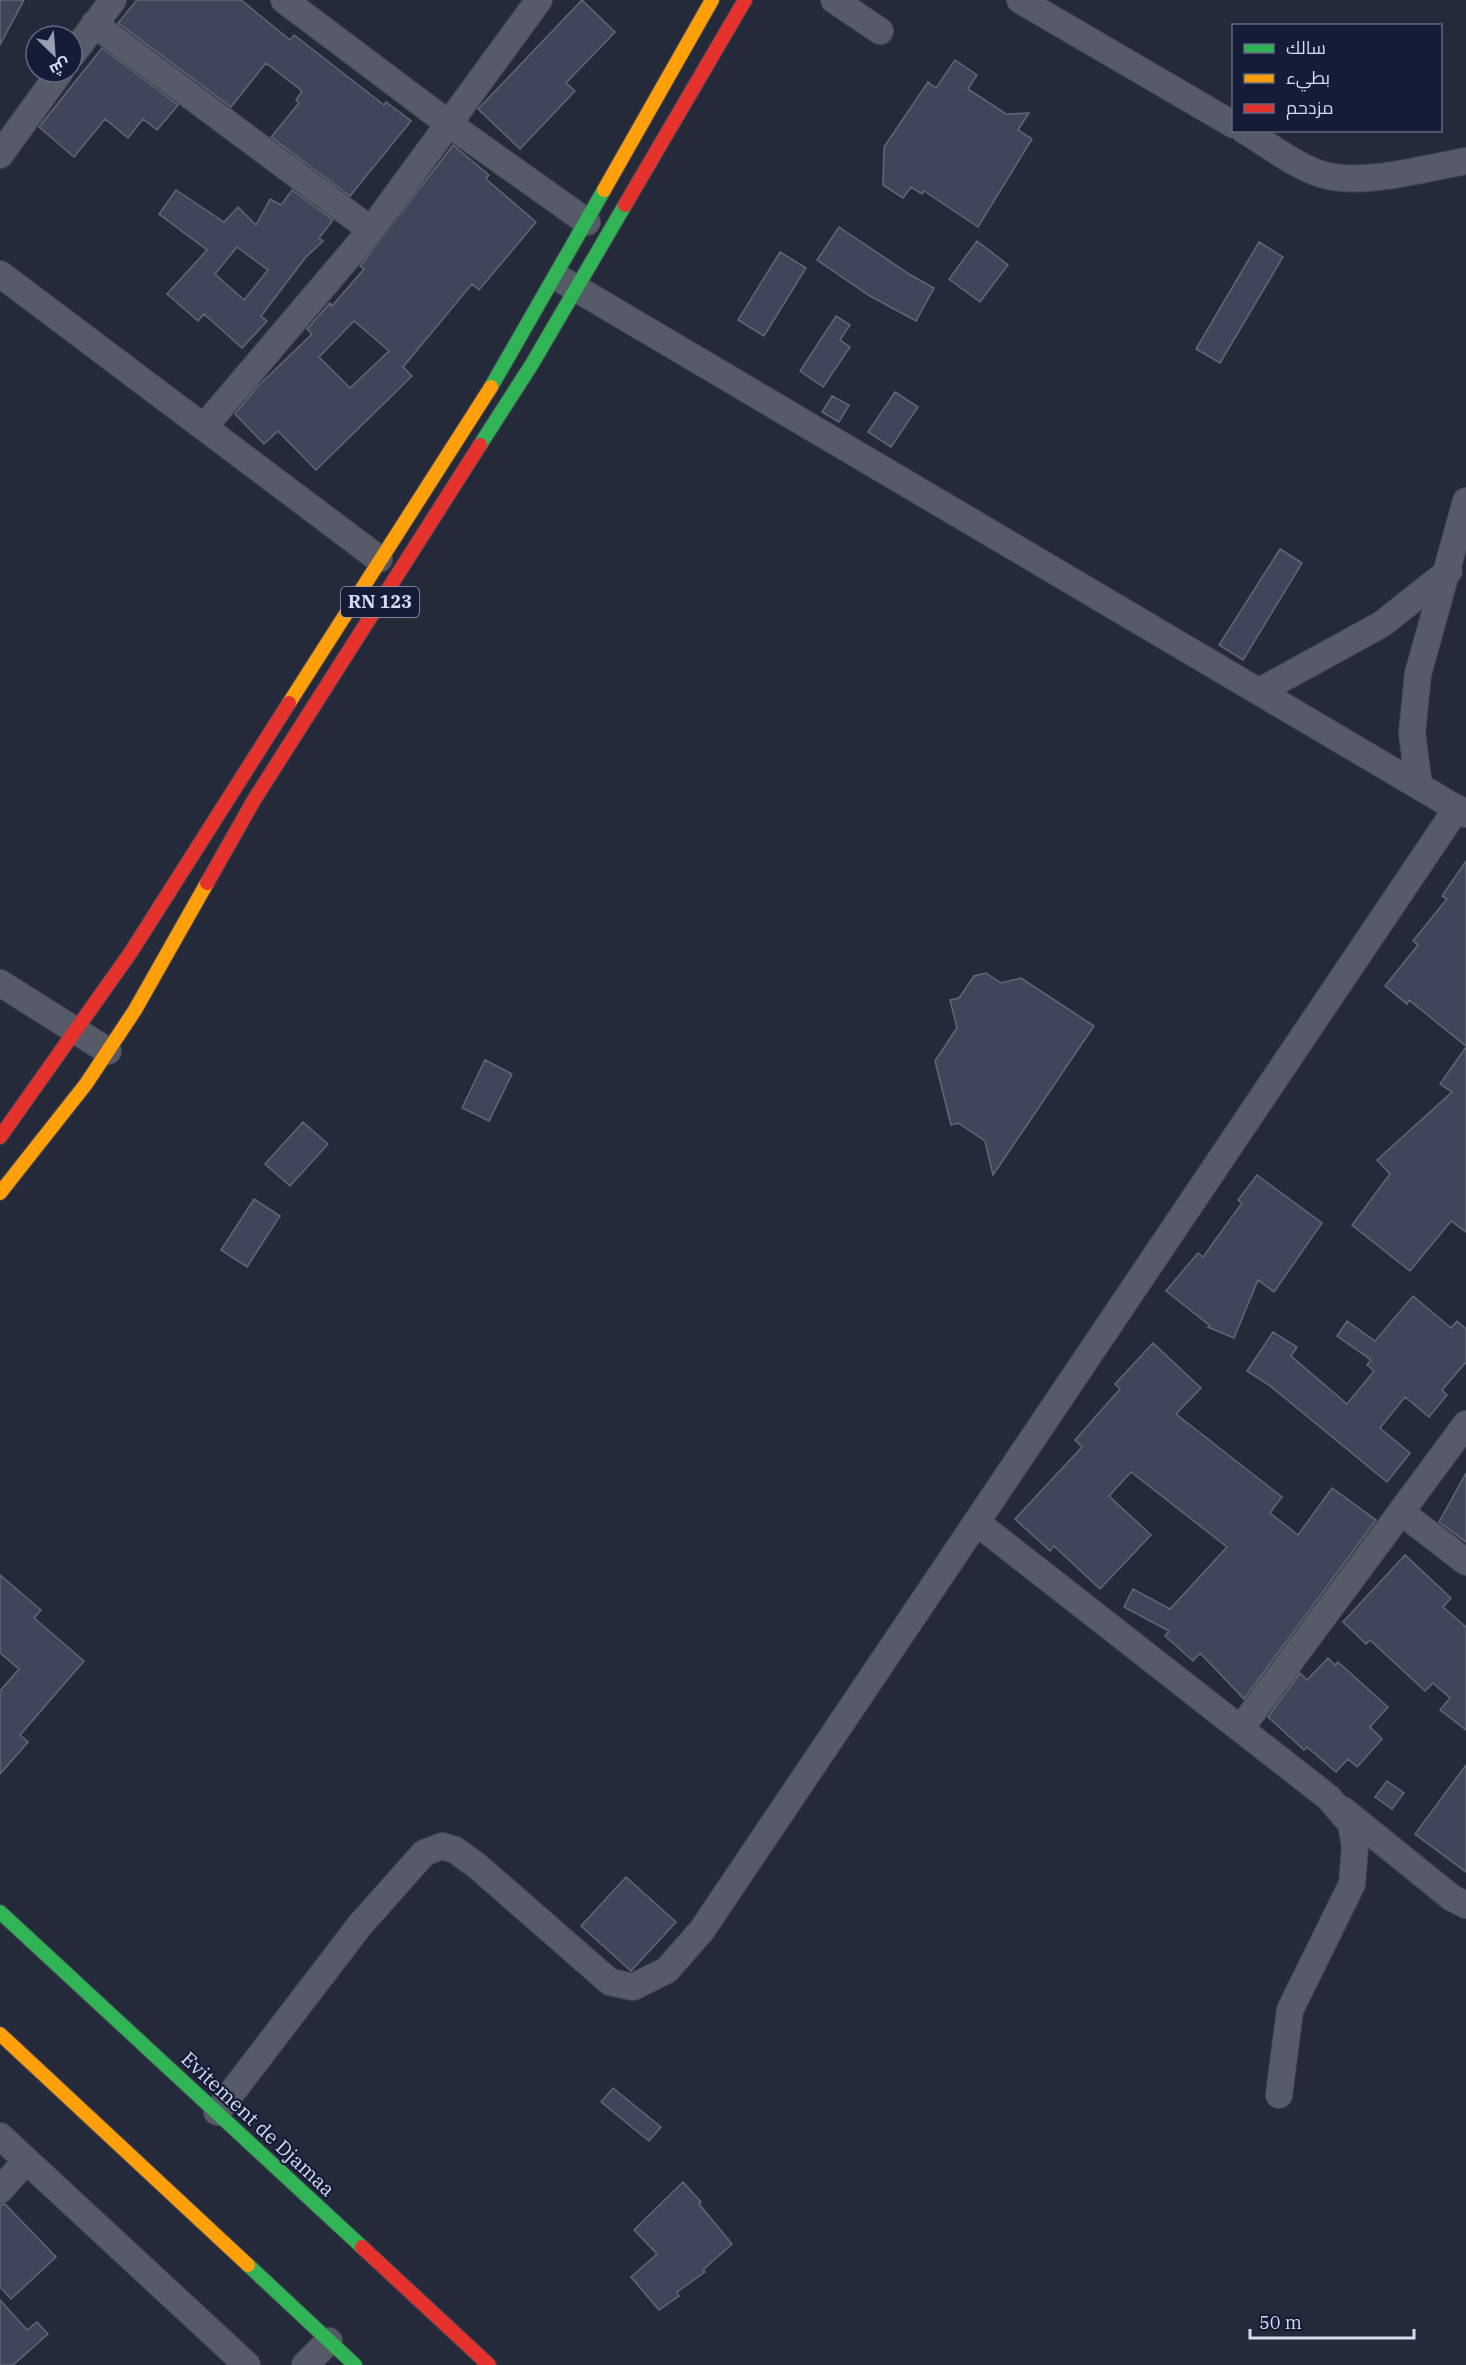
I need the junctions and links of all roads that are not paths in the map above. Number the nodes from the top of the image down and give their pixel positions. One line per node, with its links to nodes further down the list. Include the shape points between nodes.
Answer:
1 (113, 0): 8 (street)
2 (284, 0): 12 (street)
3 (712, 0): 17 (main road, RN 123)
4 (744, 0): 20 (main road, RN 123)
5 (834, 0): 9 (street)
6 (1020, 0): 13 (street)
7 (531, 3): 12 (street)
8 (94, 24): 10 (street); 18 (street)
9 (880, 31)
10 (84, 38)
11 (51, 84): 15 (street)
12 (449, 123): 17 (street); 18 (street)
13 (1232, 123)
14 (1247, 132): 16 (street, via 1309,169 1338,178)
15 (0, 155)
16 (1466, 161)
17 (587, 222): 20 (main road, RN 123)
18 (371, 230): 21 (street)
19 (0, 274): 21 (street)
20 (566, 283): 23 (main road, RN 123, via 493,383); 25 (street); 30 (main road, RN 123, via 498,417 274,767)
21 (204, 427): 23 (street)
22 (1466, 501): 24 (street)
23 (379, 559): 29 (main road, RN 123, via 178,879)
24 (1456, 565): 25 (street, via 1382,624); 26 (street, via 1418,674 1412,733)
25 (1260, 691): 26 (street)
26 (1419, 786): 27 (street)
27 (1461, 811): 35 (street)
28 (0, 983): 29 (street)
29 (76, 1032): 30 (street); 31 (main road, RN 123)
30 (108, 1051): 32 (main road, RN 123)
31 (0, 1137)
32 (0, 1193)
33 (1466, 1424): 34 (street)
34 (1401, 1512): 36 (street); 37 (street)
35 (976, 1522): 37 (street); 43 (street, via 702,1930 667,1970 633,1987 610,1982 476,1865 442,1846 424,1853 360,1925)
36 (1466, 1562)
37 (1241, 1728): 38 (street)
38 (1329, 1798): 39 (street, via 1452,1898); 42 (street, via 1351,1824 1355,1846 1352,1884 1290,2010)
39 (1466, 1905)
40 (0, 1912): 43 (main road, Evitement de Djamaa)
41 (0, 2034): 47 (main road)
42 (1279, 2096)
43 (217, 2112): 51 (main road, Evitement de Djamaa)
44 (0, 2136): 45 (street)
45 (26, 2161): 46 (street); 48 (street)
46 (0, 2190)
47 (329, 2341): 49 (street); 50 (main road)
48 (247, 2365)
49 (305, 2365)
50 (355, 2365)
51 (489, 2365)

